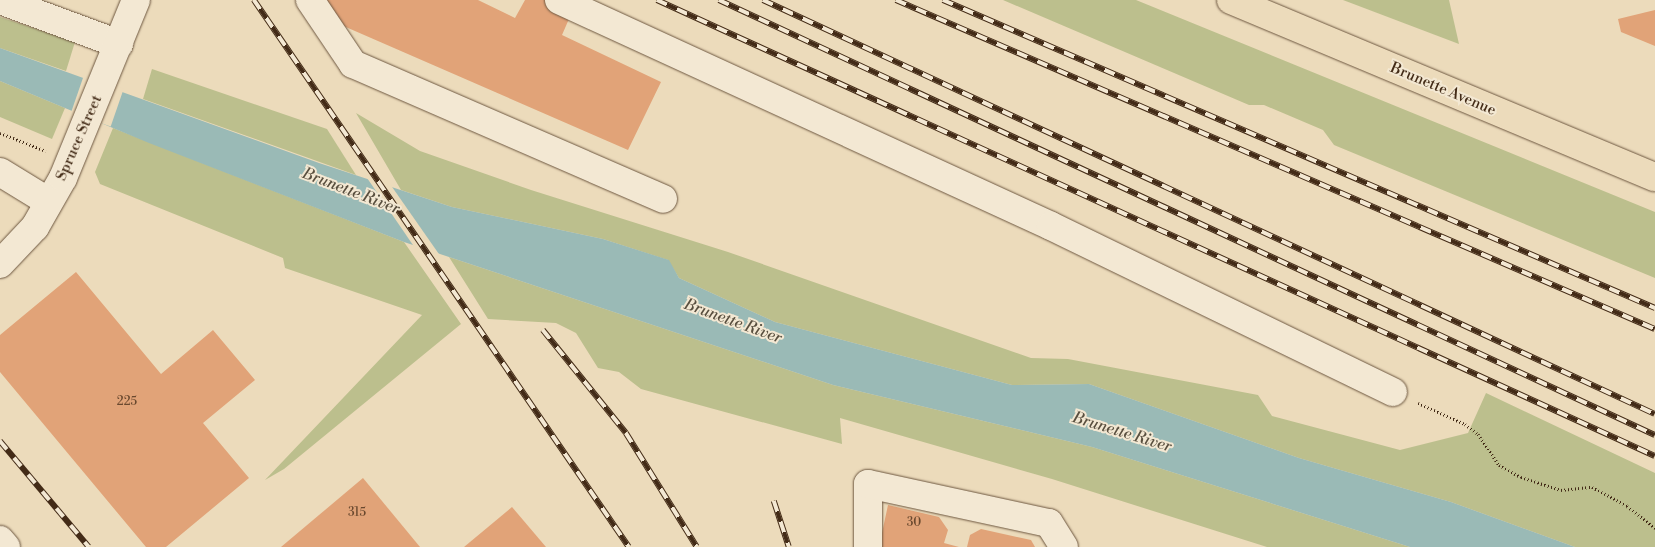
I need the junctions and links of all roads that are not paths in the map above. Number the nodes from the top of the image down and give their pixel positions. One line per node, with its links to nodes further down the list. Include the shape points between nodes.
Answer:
1 (0, 0): 6 (street)
2 (136, 0): 6 (street, Spruce Street)
3 (310, 0): 9 (street, via 353,64)
4 (559, 0): 12 (street, via 1051,226)
5 (1231, 0): 8 (main road, Brunette Avenue)
6 (119, 44): 10 (street, Spruce Street, via 79,145)
7 (0, 172): 10 (street)
8 (1655, 177)
9 (663, 199)
10 (49, 202): 11 (street, Spruce Street, via 35,228)
11 (0, 264)
12 (1393, 392)
13 (0, 540): 14 (street)
14 (6, 547)
15 (868, 547): 16 (street, via 868,484 1048,523)
16 (1064, 547)

